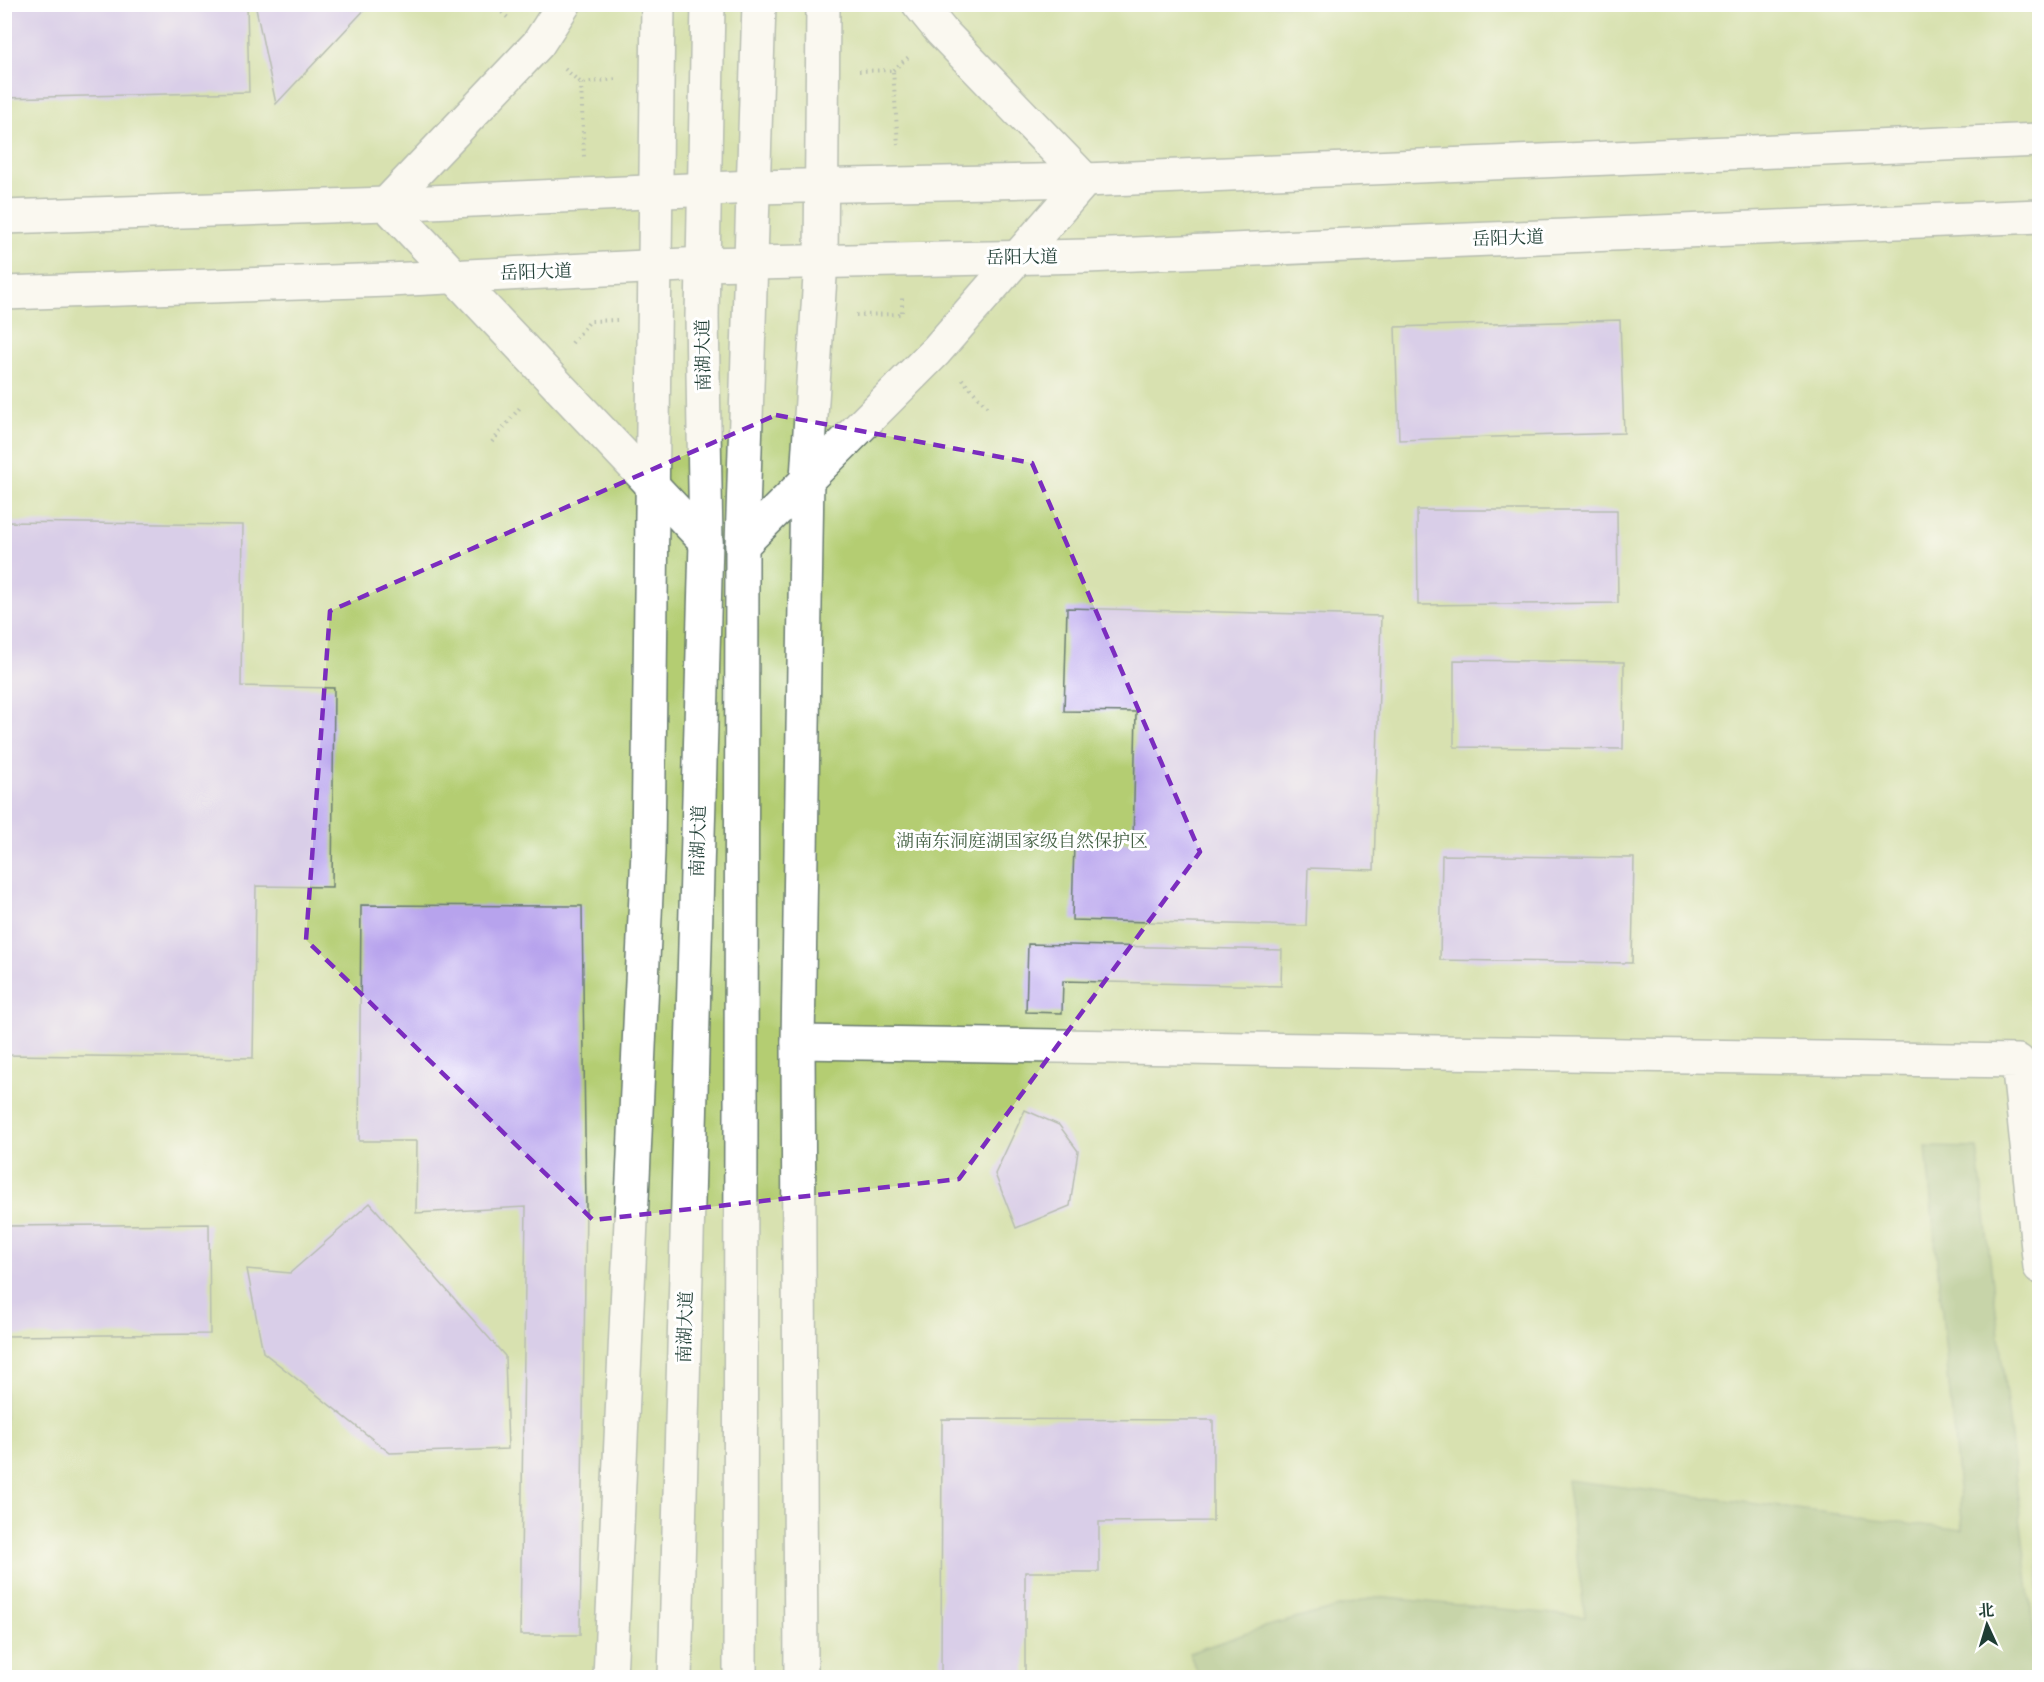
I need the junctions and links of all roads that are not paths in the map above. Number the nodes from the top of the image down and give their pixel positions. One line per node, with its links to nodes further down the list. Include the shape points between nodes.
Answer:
1 (564, 4): 13 (main road, via 537,44)
2 (658, 4): 12 (main road)
3 (708, 4): 11 (main road, 南湖大道)
4 (759, 4): 10 (main road)
5 (824, 4): 9 (main road)
6 (919, 4): 8 (main road, via 940,31)
7 (2040, 140): 8 (main road)
8 (1085, 180): 9 (main road); 16 (main road)
9 (823, 184): 10 (main road); 17 (main road)
10 (753, 187): 11 (main road); 18 (main road)
11 (706, 189): 12 (main road); 19 (main road, 南湖大道)
12 (657, 191): 13 (main road); 20 (main road)
13 (386, 204): 15 (main road); 21 (main road)
14 (2040, 216): 16 (main road, 岳阳大道)
15 (4, 217)
16 (1020, 257): 17 (main road, 岳阳大道); 23 (main road, via 936,351)
17 (821, 261): 18 (main road, 岳阳大道); 23 (main road)
18 (750, 263): 19 (main road, 岳阳大道); 26 (main road)
19 (704, 264): 20 (main road, 岳阳大道); 25 (main road, 南湖大道)
20 (656, 267): 21 (main road, 岳阳大道); 24 (main road)
21 (454, 275): 22 (main road, 岳阳大道); 24 (main road)
22 (4, 293)
23 (807, 478): 26 (main road); 27 (main road)
24 (654, 486): 25 (main road); 29 (main road, via 648,851)
25 (706, 542): 30 (main road, 南湖大道)
26 (742, 545): 31 (main road)
27 (798, 1042): 28 (main road, via 2018,1061); 32 (main road)
28 (2040, 1267)
29 (610, 1677)
30 (675, 1677)
31 (740, 1677)
32 (801, 1677)

